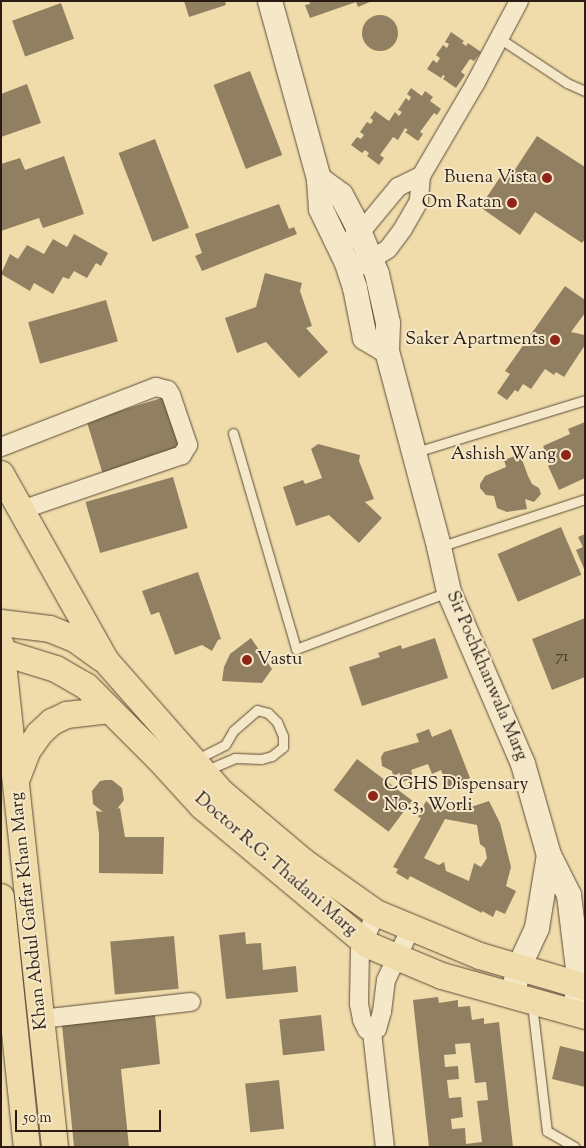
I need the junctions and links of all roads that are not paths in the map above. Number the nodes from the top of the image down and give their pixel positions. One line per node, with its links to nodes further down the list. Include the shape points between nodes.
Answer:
1 (270, 1): 6 (street)
2 (519, 1): 3 (street)
3 (500, 38): 4 (lane, via 567,83); 5 (street)
4 (585, 91)
5 (421, 176): 7 (street, via 398,187); 9 (street, via 419,200 403,229 388,249)
6 (319, 179): 7 (street, Sir Pochkhanwala Marg, via 341,195); 8 (street, via 320,210)
7 (360, 233): 8 (street); 9 (street, Sir Pochkhanwala Marg)
8 (339, 247): 10 (street)
9 (371, 260): 10 (street); 11 (street, Sir Pochkhanwala Marg, via 388,323)
10 (350, 272): 11 (street, via 366,338)
11 (387, 351): 15 (street, Sir Pochkhanwala Marg)
12 (585, 400): 15 (lane)
13 (233, 433): 20 (lane, via 296,649)
14 (1, 447): 18 (street, via 156,387 168,390 171,395 188,445 182,455)
15 (413, 453): 19 (street, Sir Pochkhanwala Marg)
16 (1, 474): 18 (main road)
17 (585, 499): 19 (lane)
18 (21, 510): 23 (main road)
19 (439, 547): 20 (street, Sir Pochkhanwala Marg)
20 (449, 592): 28 (street, Sir Pochkhanwala Marg, via 523,764)
21 (1, 623): 23 (main road, via 50,629 75,639)
22 (2, 650): 24 (main road, Doctor R.G. Thadani Marg, via 56,669 86,686); 26 (main road, Khan Abdul Gaffar Khan Marg)
23 (106, 661): 25 (main road, Doctor R.G. Thadani Marg)
24 (110, 710): 26 (main road, via 67,715 52,722 28,750); 27 (main road, Doctor R.G. Thadani Marg, via 202,806)
25 (199, 769): 25 (lane, via 235,758 272,756 282,747 283,736 268,713 257,710); 27 (main road, Doctor R.G. Thadani Marg)
26 (16, 780): 39 (main road, Khan Abdul Gaffar Khan Marg)
27 (262, 842): 30 (main road, Doctor R.G. Thadani Marg, via 304,862); 32 (main road, Doctor R.G. Thadani Marg)
28 (548, 855): 34 (street, Sir Pochkhanwala Marg, via 536,928); 35 (street, Sir Pochkhanwala Marg, via 569,895)
29 (1, 897): 41 (main road, Khan Abdul Gaffar Khan Marg)
30 (376, 913): 31 (main road, Doctor R.G. Thadani Marg); 32 (street)
31 (411, 928): 33 (street); 34 (main road, Doctor R.G. Thadani Marg, via 456,948)
32 (364, 942): 33 (main road, Doctor R.G. Thadani Marg); 40 (street, via 360,950 359,1004 366,1030)
33 (396, 957): 36 (main road, Doctor R.G. Thadani Marg, via 442,976); 40 (street, via 386,980 377,1029)
34 (518, 967): 35 (main road, Doctor R.G. Thadani Marg); 36 (street, Sir Pochkhanwala Marg)
35 (582, 986): 38 (street, Sir Pochkhanwala Marg)
36 (522, 998): 38 (main road, Doctor R.G. Thadani Marg); 44 (lane, via 547,1131)
37 (191, 1002): 39 (street)
38 (579, 1015)
39 (41, 1019): 42 (main road, Khan Abdul Gaffar Khan Marg)
40 (372, 1032): 43 (street)
41 (27, 1147)
42 (55, 1147)
43 (385, 1147)
44 (574, 1147)

